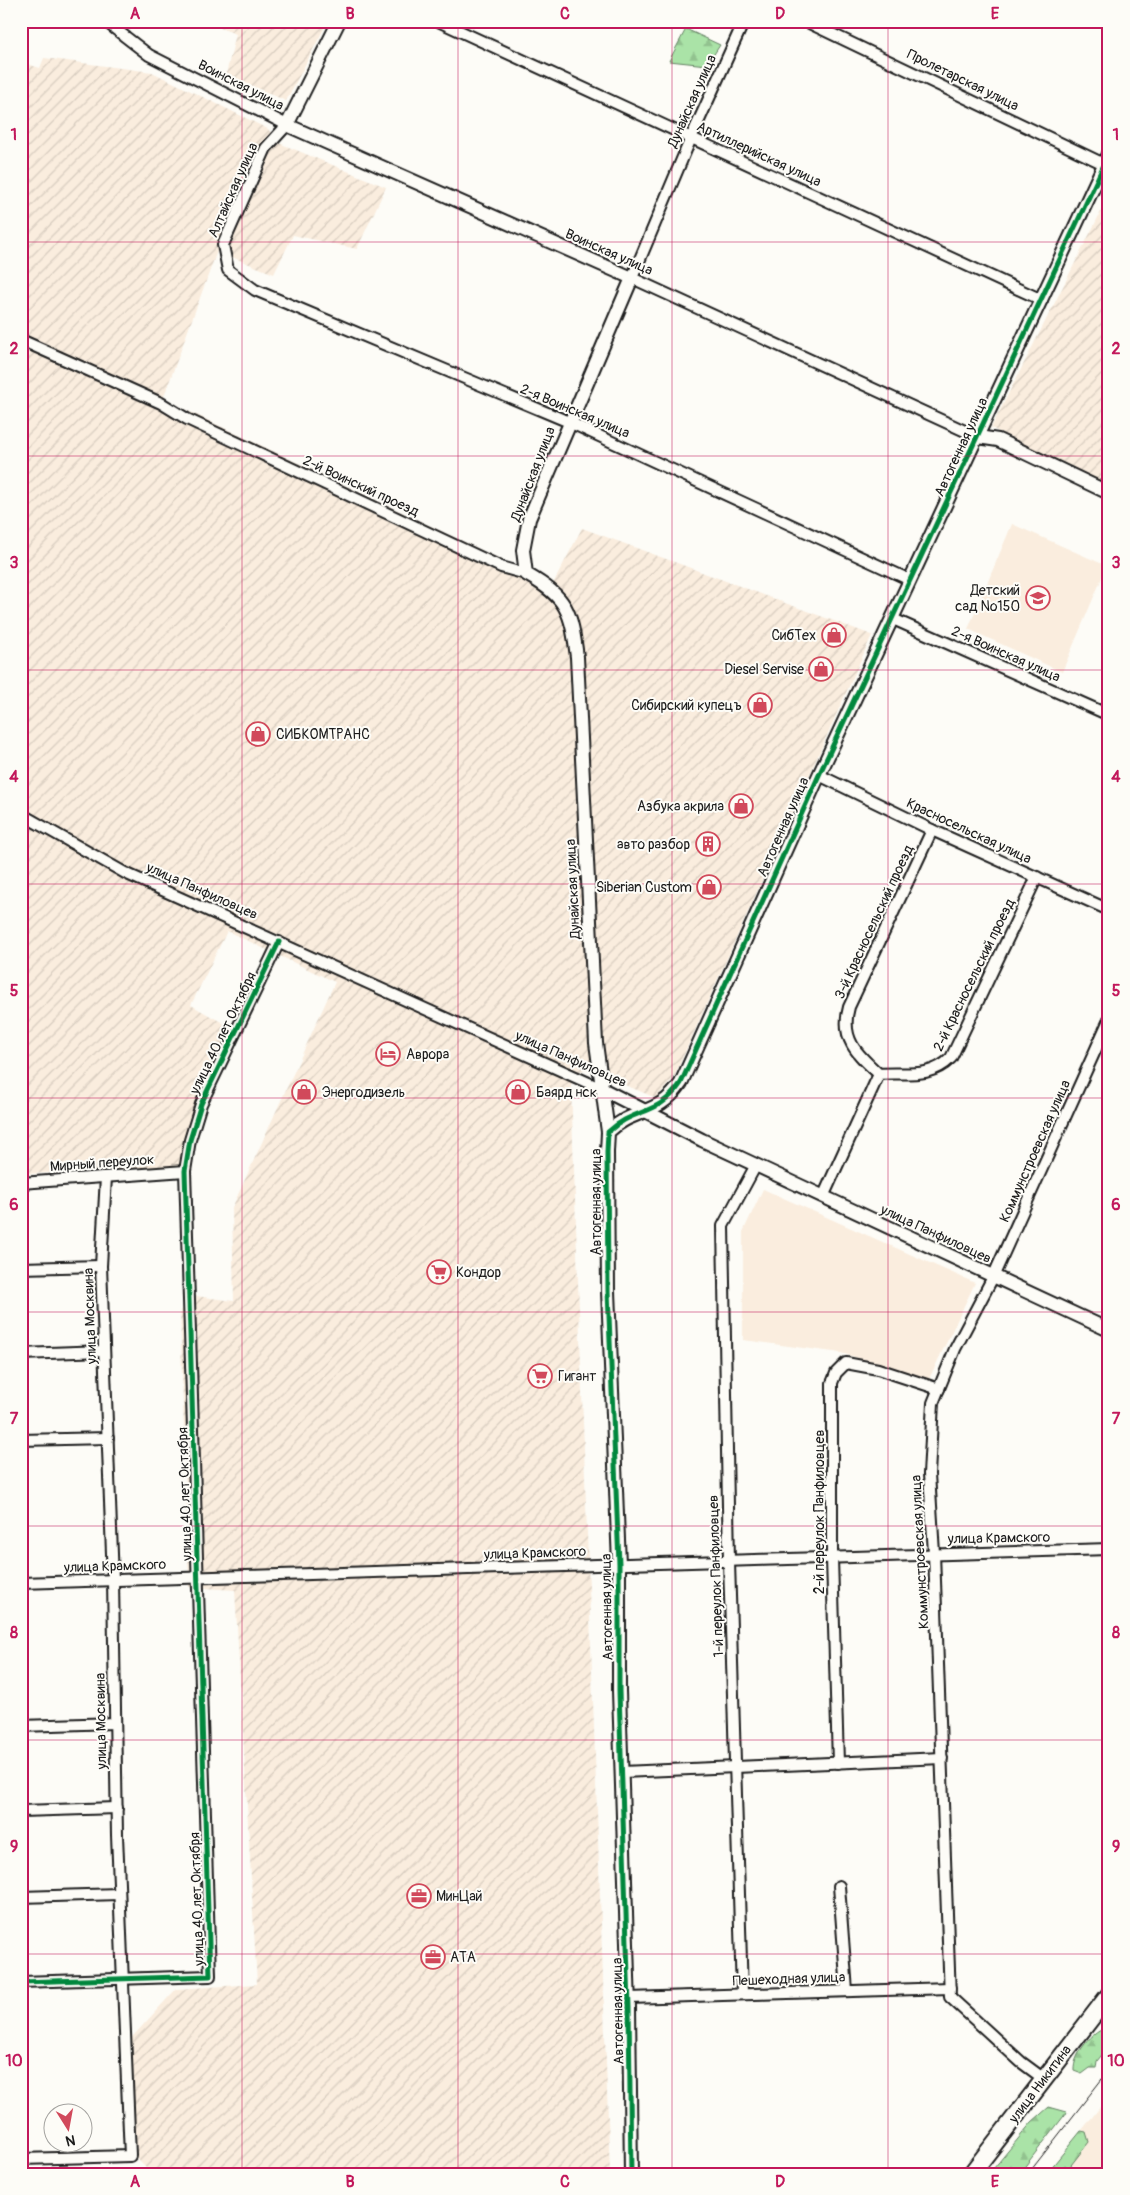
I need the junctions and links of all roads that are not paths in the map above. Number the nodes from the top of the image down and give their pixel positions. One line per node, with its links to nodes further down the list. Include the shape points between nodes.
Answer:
1 (105, 21): 6 (street, Воинская улица, via 149,55)
2 (339, 21): 6 (street, Алтайская улица)
3 (438, 21): 7 (street, Артиллерийская улица)
4 (744, 21): 7 (street, Дунайская улица)
5 (805, 21): 8 (street, Пролетарская улица)
6 (287, 125): 9 (street, Алтайская улица, via 266,148 222,245); 10 (street, Воинская улица)
7 (691, 138): 10 (street, Дунайская улица); 11 (street, Артиллерийская улица)
8 (1107, 161): 11 (street, Автогенная улица)
9 (228, 270): 13 (street, 2-я Воинская улица, via 255,290)
10 (632, 278): 13 (street, Дунайская улица); 14 (street, Воинская улица)
11 (1042, 300): 14 (street, Автогенная улица)
12 (21, 340): 16 (street, 2-й Воинский проезд, via 161,403 186,419 502,567)
13 (569, 422): 16 (street, Дунайская улица, via 529,520 523,550); 17 (street, 2-я Воинская улица)
14 (978, 437): 15 (street, Воинская улица, via 998,440); 17 (street, Автогенная улица)
15 (1109, 493)
16 (526, 574): 28 (street, Дунайская улица, via 560,598 574,635 596,1043)
17 (910, 580): 18 (street, Автогенная улица)
18 (892, 619): 19 (street, 2-я Воинская улица); 20 (street, Автогенная улица)
19 (1109, 715)
20 (819, 775): 22 (street, Красносельская улица); 29 (street, Автогенная улица, via 681,1083 669,1099)
21 (21, 814): 25 (street, улица Панфиловцев, via 110,866)
22 (932, 830): 23 (street, Красносельская улица); 27 (street, 3-й Красносельский проезд, via 845,1020 859,1056)
23 (1037, 877): 24 (street, Красносельская улица); 27 (street, 2-й Красносельский проезд, via 950,1058 942,1067 928,1073)
24 (1109, 910)
25 (279, 942): 28 (street, улица Панфиловцев); 32 (street, улица 40 лет Октября, via 201,1104)
26 (1109, 1020): 38 (street, Коммунстроевская улица)
27 (879, 1074): 35 (street)
28 (602, 1089): 29 (street, улица Панфиловцев); 30 (street, Дунайская улица)
29 (648, 1111): 30 (street, Автогенная улица, via 626,1119); 31 (street, улица Панфиловцев)
30 (608, 1132): 49 (street, Автогенная улица, via 608,1292)
31 (756, 1165): 35 (street, улица Панфиловцев); 48 (street, 1-й переулок Панфиловцев, via 723,1226)
32 (185, 1171): 33 (street, Мирный переулок); 50 (street, улица 40 лет Октября)
33 (106, 1177): 34 (street, Мирный переулок); 36 (street, улица Москвина)
34 (21, 1183)
35 (823, 1197): 38 (street, улица Панфиловцев)
36 (101, 1266): 37 (street); 40 (street, улица Москвина)
37 (21, 1268)
38 (994, 1277): 39 (street, улица Панфиловцев); 42 (street, Коммунстроевская улица, via 955,1349)
39 (1109, 1330)
40 (104, 1351): 41 (street); 43 (street, улица Москвина)
41 (21, 1354)
42 (938, 1389): 46 (street, Коммунстроевская улица, via 933,1403 929,1474); 47 (street, 2-й переулок Панфиловцев, via 878,1368 846,1363 836,1372 832,1383)
43 (108, 1438): 44 (street); 51 (street, улица Москвина)
44 (21, 1440)
45 (1109, 1549): 46 (street, улица Крамского)
46 (934, 1554): 47 (street, улица Крамского); 55 (street, Коммунстроевская улица)
47 (832, 1558): 48 (street, улица Крамского); 56 (street, 2-й переулок Панфиловцев)
48 (728, 1562): 49 (street, улица Крамского); 57 (street, 1-й переулок Панфиловцев)
49 (619, 1564): 50 (street, улица Крамского); 58 (street, Автогенная улица)
50 (199, 1578): 51 (street, улица Крамского); 64 (street, улица 40 лет Октября, via 210,1976)
51 (113, 1580): 52 (street, улица Крамского); 53 (street, улица Москвина)
52 (21, 1583)
53 (115, 1724): 54 (street); 59 (street, улица Москвина)
54 (21, 1726)
55 (942, 1758): 56 (street); 66 (street, Коммунстроевская улица)
56 (838, 1763): 57 (street)
57 (736, 1767): 58 (street); 68 (street, 1-й переулок Панфиловцев)
58 (622, 1772): 70 (street, Автогенная улица)
59 (116, 1808): 60 (street); 62 (street, улица Москвина)
60 (21, 1811)
61 (839, 1886): 67 (street)
62 (119, 1894): 63 (street); 64 (street, улица Москвина)
63 (21, 1897)
64 (122, 1979): 65 (street); 72 (street, улица Москвина, via 130,2156)
65 (21, 1982)
66 (950, 1988): 67 (street, Пешеходная улица); 71 (street, Коммунстроевская улица, via 950,1997)
67 (847, 1991): 68 (street, Пешеходная улица)
68 (742, 1994): 70 (street, Пешеходная улица)
69 (1109, 1994): 71 (main road, улица Никитина)
70 (629, 1998): 73 (street, Автогенная улица)
71 (1044, 2079): 74 (main road, улица Никитина)
72 (21, 2159)
73 (631, 2174)
74 (971, 2174)

